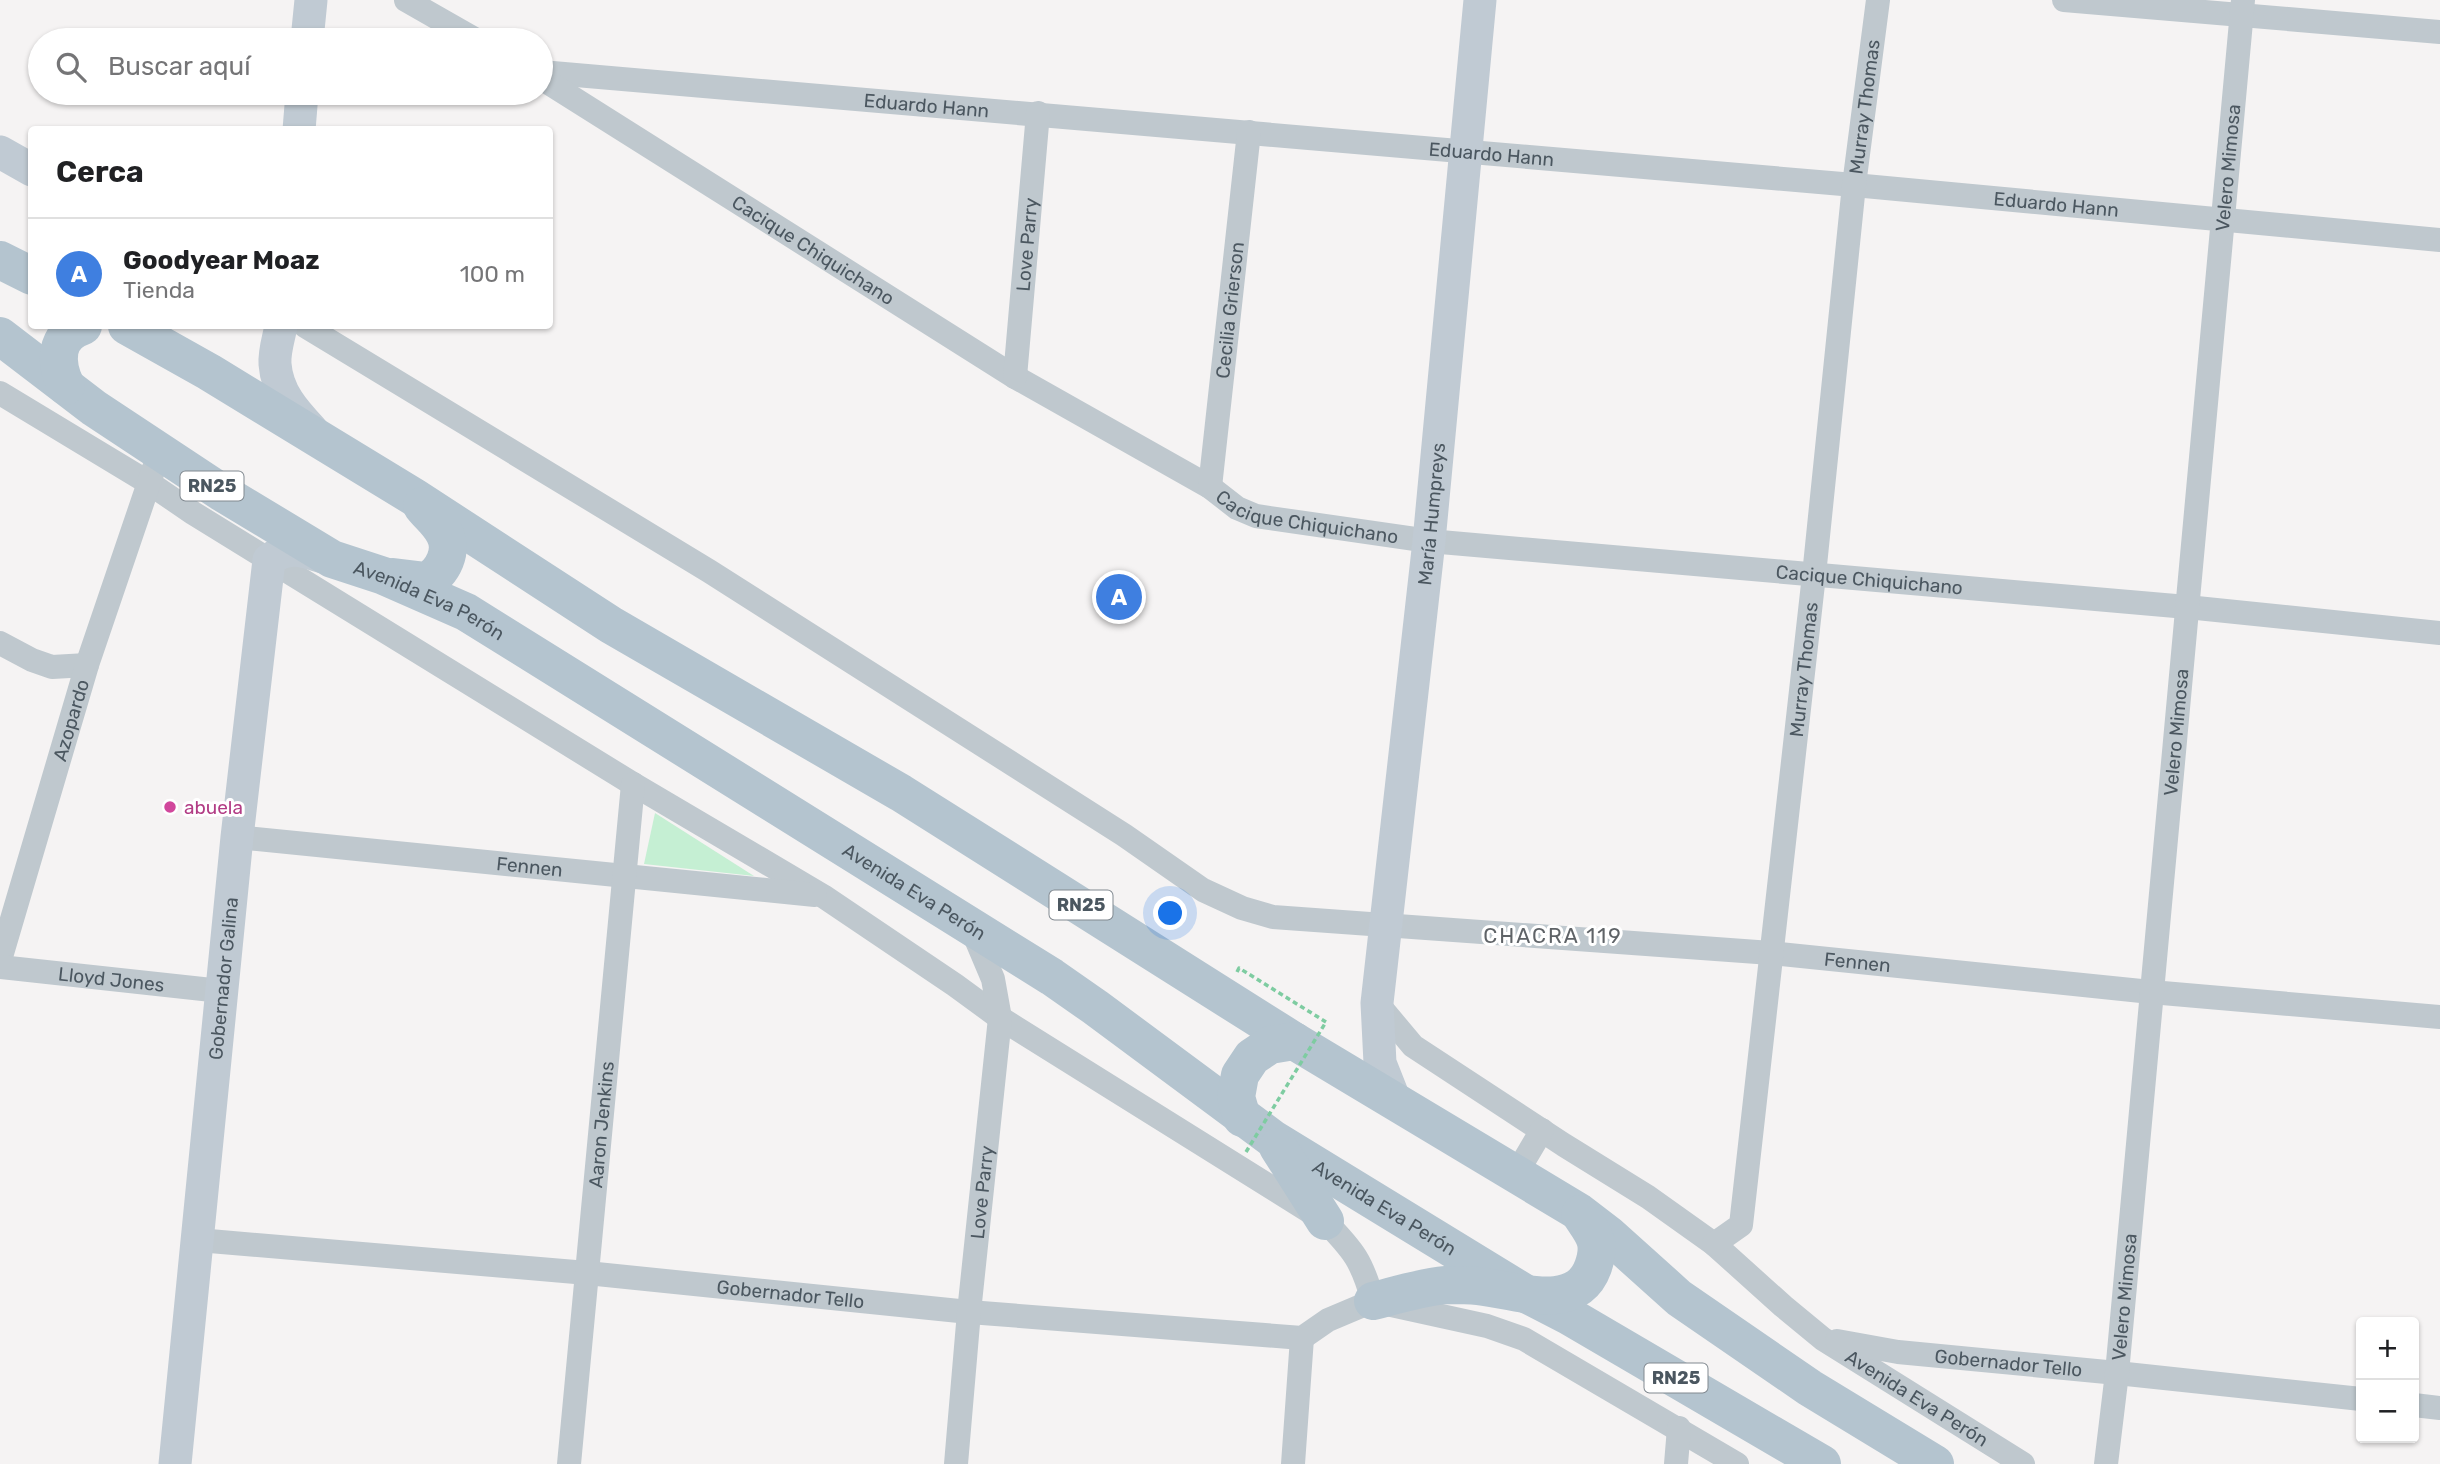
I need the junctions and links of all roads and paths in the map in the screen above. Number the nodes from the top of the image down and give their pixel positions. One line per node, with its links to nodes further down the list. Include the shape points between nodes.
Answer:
1 (311, 0): 7 (street)
2 (406, 0): 8 (street)
3 (1480, 0): 17 (street, María Humpreys)
4 (1878, 0): 19 (street, Murray Thomas)
5 (2064, 0): 6 (street)
6 (2243, 7): 9 (street); 20 (street, Velero Mimosa)
7 (308, 28)
8 (455, 28)
9 (2440, 32)
10 (553, 73): 13 (street, Eduardo Hann)
11 (553, 86): 31 (street, Cacique Chiquichano)
12 (301, 105): 14 (street)
13 (1038, 113): 15 (street, Eduardo Hann); 31 (street, Love Parry)
14 (299, 126)
15 (1248, 132): 17 (street, Eduardo Hann); 36 (street, Cecilia Grierson)
16 (0, 152): 18 (street)
17 (1466, 152): 19 (street, Eduardo Hann); 38 (street, María Humpreys)
18 (28, 168)
19 (1854, 186): 20 (street, Eduardo Hann); 41 (street, Murray Thomas)
20 (2223, 220): 21 (street, Eduardo Hann); 43 (street, Velero Mimosa)
21 (2440, 240)
22 (0, 260): 23 (main road)
23 (28, 274)
24 (75, 329): 33 (main road, via 64,338 58,371)
25 (129, 329): 30 (main road, RN25)
26 (281, 329): 29 (street)
27 (310, 329): 52 (street, Fennen, via 709,571 1203,890 1273,917)
28 (0, 336): 33 (main road, Avenida Eva Perón / RN25)
29 (275, 363): 30 (street, via 262,376 244,380); 34 (street, via 288,404)
30 (209, 372): 34 (main road, RN25)
31 (1015, 377): 36 (street, Cacique Chiquichano)
32 (0, 393): 35 (street, Avenida Eva Perón)
33 (80, 397): 35 (main road, Avenida Eva Perón / RN25)
34 (325, 444): 37 (main road, RN25)
35 (154, 467): 39 (main road, Avenida Eva Perón / RN25, via 221,492); 40 (street, Avenida Eva Perón, via 192,513); 46 (street, Azopardo)
36 (1210, 487): 38 (street, Cacique Chiquichano, via 1256,516)
37 (414, 497): 42 (main road, via 445,535 446,557 438,573 426,581); 64 (main road, RN25, via 611,625)
38 (1429, 541): 41 (street, Cacique Chiquichano); 52 (street, María Humpreys)
39 (332, 559): 40 (street, via 301,550 281,551); 42 (main road, Avenida Eva Perón / RN25)
40 (269, 560): 47 (street, Avenida Eva Perón); 48 (street, Gobernador Galina)
41 (1814, 575): 43 (street, Cacique Chiquichano); 53 (street, Murray Thomas)
42 (384, 576): 51 (main road, Avenida Eva Perón / RN25, via 466,612)
43 (2187, 607): 44 (street, Cacique Chiquichano); 60 (street, Velero Mimosa)
44 (2440, 633)
45 (0, 643): 46 (street, via 52,667)
46 (87, 666): 54 (street, Azopardo)
47 (633, 784): 49 (street, Aaron Jenkins); 50 (street, Avenida Eva Perón)
48 (237, 837): 49 (street, Fennen); 59 (street, Gobernador Galina)
49 (624, 877): 50 (street, Fennen); 73 (street, Aaron Jenkins)
50 (823, 896): 58 (street, Avenida Eva Perón)
51 (971, 927): 56 (main road, Avenida Eva Perón / RN25); 57 (street, Love Parry)
52 (1386, 927): 53 (street, Fennen); 61 (street, María Humpreys)
53 (1771, 953): 60 (street, Fennen); 72 (street, Murray Thomas, via 1741,1225)
54 (0, 960)
55 (0, 967): 59 (street, Lloyd Jones)
56 (1052, 977): 57 (street); 67 (main road, Avenida Eva Perón / RN25, via 1106,1014)
57 (993, 979): 58 (street); 63 (street, Love Parry)
58 (956, 985): 63 (street, Avenida Eva Perón)
59 (221, 991): 71 (street, Gobernador Galina)
60 (2151, 992): 62 (street, Fennen); 79 (street, Velero Mimosa)
61 (1377, 1014): 64 (street, via 1355,1051 1341,1056); 65 (street, María Humpreys, via 1380,1063); 66 (street, Avenida Eva Perón, via 1413,1046)
62 (2440, 1017)
63 (1000, 1018): 70 (street, Avenida Eva Perón); 76 (street, Love Parry)
64 (1313, 1039): 65 (main road, RN25); 67 (path, bridge); 67 (main road, via 1270,1045 1252,1057 1240,1076 1236,1097)
65 (1395, 1101): 68 (main road, RN25)
66 (1542, 1130): 68 (street); 72 (street, Avenida Eva Perón)
67 (1254, 1136): 70 (main road); 74 (main road, Avenida Eva Perón / RN25)
68 (1516, 1174): 69 (main road, RN25)
69 (1579, 1212): 74 (main road, via 1597,1240 1598,1254 1590,1277 1563,1294); 91 (main road, RN25, via 1679,1298 1810,1388)
70 (1325, 1221): 75 (street, Avenida Eva Perón, via 1365,1270)
71 (198, 1241): 73 (street, Gobernador Tello); 84 (street, Gobernador Galina)
72 (1714, 1244): 78 (street, Avenida Eva Perón)
73 (587, 1273): 76 (street, Gobernador Tello); 85 (street, Aaron Jenkins)
74 (1528, 1295): 75 (main road, via 1447,1285); 90 (main road, Avenida Eva Perón / RN25)
75 (1373, 1301): 77 (street, via 1328,1320); 83 (street, via 1487,1326 1524,1339)
76 (969, 1312): 77 (street, Gobernador Tello); 86 (street, Love Parry)
77 (1302, 1338): 87 (street)
78 (1823, 1339): 79 (street, Gobernador Tello, via 1898,1352); 92 (street, Avenida Eva Perón)
79 (2117, 1373): 80 (street, Gobernador Tello); 93 (street, Velero Mimosa)
80 (2356, 1398)
81 (2419, 1406): 82 (street)
82 (2440, 1408)
83 (1679, 1428): 88 (street); 89 (street)
84 (175, 1464)
85 (569, 1464)
86 (956, 1464)
87 (1293, 1464)
88 (1676, 1464)
89 (1737, 1464)
90 (1822, 1464)
91 (1935, 1464)
92 (2023, 1464)
93 (2106, 1464)

